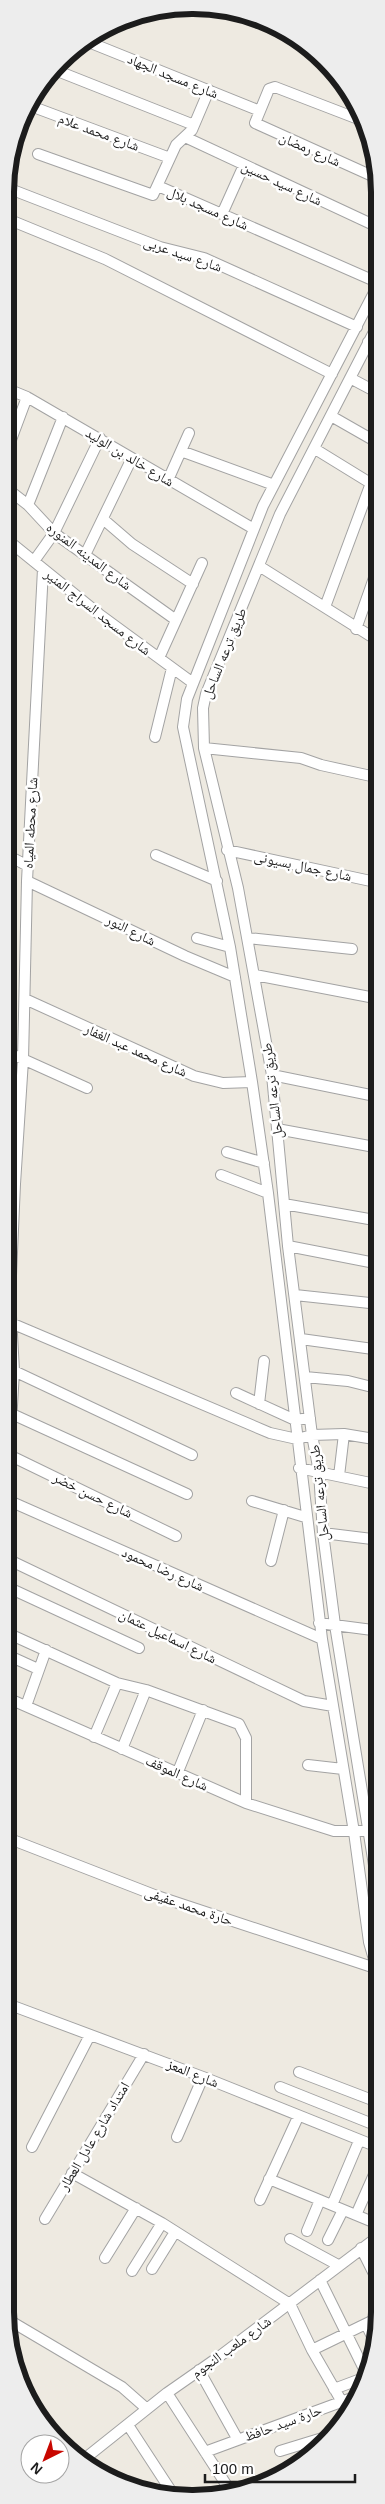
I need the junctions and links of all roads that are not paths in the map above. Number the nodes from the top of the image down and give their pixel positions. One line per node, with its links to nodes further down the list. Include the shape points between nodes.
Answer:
1 (93, 44): 3 (street, شارع مسجد الجهاد)
2 (61, 72): 7 (street)
3 (209, 90): 5 (street, شارع مسجد الجهاد); 7 (street)
4 (35, 108): 10 (street, شارع محمد علام)
5 (260, 111): 6 (street, via 268,89 275,86); 12 (street, شارع رمضان, via 256,125)
6 (355, 118)
7 (194, 125): 8 (street)
8 (185, 137): 10 (street, via 178,142); 11 (street, شارع سيد حسين)
9 (38, 154): 13 (street, شارع مسجد بلال, via 151,196)
10 (170, 158): 13 (street)
11 (244, 165): 15 (street); 17 (street, شارع سيد حسين)
12 (371, 175)
13 (158, 186): 15 (street, شارع مسجد بلال)
14 (14, 190): 20 (street, شارع سيد عربى, via 160,247 204,258)
15 (222, 214): 18 (street, شارع مسجد بلال)
16 (14, 222): 24 (street, via 105,259)
17 (371, 224)
18 (371, 279)
19 (371, 298): 20 (street, طريق ترعه الساحل)
20 (357, 327): 24 (street, طريق ترعه الساحل)
21 (371, 336): 22 (street, طريق ترعه الساحل)
22 (368, 342): 23 (street); 25 (street, طريق ترعه الساحل)
23 (371, 344)
24 (332, 374): 40 (street, طريق ترعه الساحل)
25 (350, 378): 26 (street); 29 (street, طريق ترعه الساحل)
26 (371, 389)
27 (14, 392): 28 (street, شارع خالد بن الوليد)
28 (27, 397): 30 (street, شارع خالد بن الوليد); 31 (street)
29 (331, 416): 34 (street); 35 (street, طريق ترعه الساحل)
30 (63, 417): 33 (street, شارع خالد بن الوليد); 43 (street)
31 (14, 432)
32 (189, 433): 36 (street)
33 (100, 438): 37 (street, شارع خالد بن الوليد); 46 (street)
34 (371, 439)
35 (315, 449): 39 (street); 51 (street, طريق ترعه الساحل, via 280,514)
36 (181, 451): 38 (street); 40 (street)
37 (132, 458): 38 (street, شارع خالد بن الوليد); 44 (street)
38 (168, 480): 45 (street, شارع خالد بن الوليد)
39 (371, 484)
40 (274, 485): 45 (street, طريق ترعه الساحل)
41 (14, 494): 43 (street, شارع المدينه المنوره)
42 (371, 496): 55 (street)
43 (28, 505): 46 (street, شارع المدينه المنوره)
44 (103, 519): 48 (street); 53 (street, via 132,544)
45 (254, 529): 61 (street, طريق ترعه الساحل)
46 (54, 533): 48 (street, شارع المدينه المنوره); 49 (street)
47 (14, 545): 49 (street, شارع مسجد السراج المنير)
48 (85, 555): 56 (street, شارع المدينه المنوره)
49 (34, 560): 52 (street, شارع مسجد السراج المنير)
50 (202, 563): 53 (street)
51 (259, 566): 55 (street); 63 (street, طريق ترعه الساحل, via 206,694)
52 (43, 569): 59 (street, شارع مسجد السراج المنير); 68 (street, شارع محطه المياه)
53 (193, 584): 56 (street)
54 (371, 586): 57 (street)
55 (325, 607): 57 (street)
56 (176, 620): 59 (street)
57 (356, 629): 58 (street)
58 (371, 637)
59 (159, 658): 60 (street, شارع مسجد السراج المنير)
60 (172, 668): 61 (street, شارع مسجد السراج المنير); 62 (street)
61 (193, 682): 71 (street, طريق ترعه الساحل, via 185,705 184,739)
62 (154, 737)
63 (204, 748): 64 (street, via 301,758); 65 (street, طريق ترعه الساحل)
64 (371, 776)
65 (227, 850): 70 (street, شارع جمال بسيونى); 73 (street, طريق ترعه الساحل)
66 (156, 855): 71 (street)
67 (14, 859): 68 (street)
68 (28, 866): 69 (street, شارع محطه المياه)
69 (27, 881): 77 (street, شارع النور); 79 (street, شارع محطه المياه)
70 (371, 881)
71 (217, 882): 74 (street, طريق ترعه الساحل)
72 (197, 938): 74 (street)
73 (248, 938): 75 (street); 76 (street, طريق ترعه الساحل)
74 (230, 947): 77 (street, طريق ترعه الساحل)
75 (352, 949)
76 (255, 975): 78 (street); 82 (street, طريق ترعه الساحل)
77 (235, 977): 83 (street, طريق ترعه الساحل)
78 (371, 997)
79 (25, 999): 81 (street, شارع محطه المياه); 83 (street, شارع محمد عبد الغفار, via 194,1076 222,1082)
80 (14, 1056): 81 (street)
81 (23, 1060): 85 (street, شارع محطه المياه); 86 (street)
82 (272, 1075): 87 (street); 88 (street, طريق ترعه الساحل)
83 (252, 1082): 94 (street, طريق ترعه الساحل)
84 (14, 1084): 85 (street)
85 (21, 1087): 90 (street, شارع محطه المياه)
86 (87, 1088)
87 (371, 1096)
88 (277, 1128): 91 (street); 97 (street, طريق ترعه الساحل)
89 (14, 1136): 90 (street)
90 (18, 1138): 93 (street, شارع محطه المياه)
91 (371, 1146)
92 (228, 1152): 94 (street)
93 (14, 1160)
94 (264, 1163): 96 (street, طريق ترعه الساحل)
95 (221, 1175): 96 (street)
96 (268, 1193): 114 (street, طريق ترعه الساحل)
97 (284, 1204): 98 (street); 99 (street, طريق ترعه الساحل)
98 (371, 1219)
99 (288, 1246): 100 (street); 101 (street, طريق ترعه الساحل)
100 (371, 1262)
101 (295, 1295): 102 (street); 104 (street, طريق ترعه الساحل)
102 (371, 1303)
103 (14, 1331): 118 (street, via 270,1433)
104 (300, 1339): 105 (street); 108 (street, طريق ترعه الساحل)
105 (371, 1349)
106 (264, 1361): 111 (street)
107 (14, 1371): 119 (street)
108 (305, 1377): 109 (street); 113 (street, طريق ترعه الساحل)
109 (371, 1387)
110 (236, 1393): 111 (street)
111 (259, 1404): 114 (street)
112 (14, 1415): 125 (street)
113 (310, 1418): 114 (street); 116 (street, طريق ترعه الساحل)
114 (295, 1420): 118 (street, طريق ترعه الساحل)
115 (344, 1434): 116 (street); 117 (street); 123 (street)
116 (312, 1435): 118 (street); 122 (street, طريق ترعه الساحل)
117 (371, 1438)
118 (297, 1439): 121 (street, طريق ترعه الساحل)
119 (192, 1455)
120 (14, 1457): 131 (street, شارع حسن خضر)
121 (299, 1468): 122 (street); 129 (street, طريق ترعه الساحل)
122 (320, 1472): 123 (street); 130 (street, طريق ترعه الساحل)
123 (339, 1476): 124 (street)
124 (371, 1483)
125 (187, 1494)
126 (252, 1501): 128 (street)
127 (14, 1504): 140 (street, شارع رضا محمود)
128 (284, 1510): 129 (street); 133 (street)
129 (305, 1517): 136 (street, طريق ترعه الساحل)
130 (323, 1533): 132 (street); 137 (street, طريق ترعه الساحل)
131 (176, 1536)
132 (371, 1539)
133 (272, 1560)
134 (14, 1562): 149 (street, شارع اسماعيل عثمان, via 304,1701)
135 (14, 1590): 141 (street)
136 (319, 1623): 137 (street); 140 (street, طريق ترعه الساحل)
137 (335, 1625): 138 (street); 157 (street, طريق ترعه الساحل)
138 (371, 1630)
139 (14, 1636): 142 (street)
140 (322, 1639): 149 (street, طريق ترعه الساحل)
141 (139, 1648)
142 (46, 1650): 144 (street); 145 (street)
143 (14, 1658): 144 (street)
144 (38, 1669): 148 (street)
145 (117, 1683): 146 (street); 151 (street)
146 (146, 1690): 150 (street); 152 (street)
147 (14, 1701): 148 (street, شارع الموقف)
148 (26, 1706): 151 (street, شارع الموقف)
149 (333, 1706): 154 (street, طريق ترعه الساحل)
150 (203, 1710): 155 (street); 156 (street, via 242,1727 246,1738)
151 (94, 1737): 152 (street, شارع الموقف)
152 (122, 1749): 155 (street, شارع الموقف)
153 (308, 1765): 154 (street)
154 (343, 1769): 159 (street, طريق ترعه الساحل)
155 (177, 1774): 156 (street, شارع الموقف)
156 (246, 1803): 159 (street, شارع الموقف, via 334,1831)
157 (371, 1815)
158 (371, 1831): 159 (street, شارع الموقف)
159 (354, 1832): 161 (street, طريق ترعه الساحل)
160 (14, 1840): 162 (street, حارة محمد عفيفى, via 157,1896)
161 (371, 1951)
162 (371, 1967)
163 (14, 2006): 164 (street, شارع المعز)
164 (90, 2035): 165 (street, شارع المعز); 175 (street)
165 (144, 2054): 167 (street, شارع المعز); 176 (street, امتداد شارع عادل العطار)
166 (299, 2072): 169 (street)
167 (203, 2077): 170 (street, شارع المعز); 172 (street)
168 (280, 2088): 171 (street)
169 (371, 2100)
170 (298, 2116): 173 (street, شارع المعز); 177 (street)
171 (371, 2123)
172 (177, 2136)
173 (359, 2141): 174 (street, شارع المعز); 181 (street)
174 (371, 2145)
175 (32, 2147)
176 (72, 2173): 182 (street); 185 (street, امتداد شارع عادل العطار)
177 (269, 2180): 179 (street); 180 (street)
178 (371, 2182): 184 (street)
179 (260, 2200)
180 (320, 2200): 181 (street); 189 (street)
181 (332, 2205): 183 (street)
182 (136, 2208): 187 (street); 194 (street)
183 (342, 2210): 184 (street); 191 (street)
184 (356, 2215): 186 (street)
185 (45, 2219)
186 (371, 2221)
187 (162, 2223): 188 (street); 198 (street)
188 (175, 2232): 197 (street); 200 (street)
189 (307, 2232)
190 (290, 2239): 195 (street)
191 (328, 2240)
192 (371, 2241): 193 (street, شارع ملعب النجوم)
193 (361, 2248): 195 (street, شارع ملعب النجوم); 196 (street)
194 (105, 2258)
195 (338, 2265): 199 (street, شارع ملعب النجوم)
196 (371, 2268)
197 (152, 2269)
198 (132, 2271)
199 (320, 2280): 200 (street, شارع ملعب النجوم); 204 (street)
200 (290, 2304): 206 (street); 208 (street, شارع ملعب النجوم)
201 (371, 2322): 203 (street)
202 (14, 2324): 214 (street, via 122,2387)
203 (366, 2324): 204 (street); 205 (street)
204 (346, 2333): 206 (street); 207 (street)
205 (370, 2334)
206 (312, 2350): 210 (street)
207 (362, 2367)
208 (199, 2370): 211 (street, شارع ملعب النجوم); 216 (street)
209 (359, 2378): 210 (street)
210 (334, 2389): 213 (street)
211 (167, 2393): 214 (street, شارع ملعب النجوم); 219 (street)
212 (348, 2400): 213 (street, حارة سيد حافظ)
213 (342, 2402): 216 (street, حارة سيد حافظ)
214 (147, 2409): 215 (street, شارع ملعب النجوم)
215 (128, 2425): 220 (street, شارع ملعب النجوم); 222 (street)
216 (238, 2440): 219 (street, حارة سيد حافظ)
217 (317, 2440): 218 (street)
218 (280, 2451)
219 (205, 2452): 221 (street)
220 (89, 2457)
221 (228, 2487)
222 (170, 2489)

